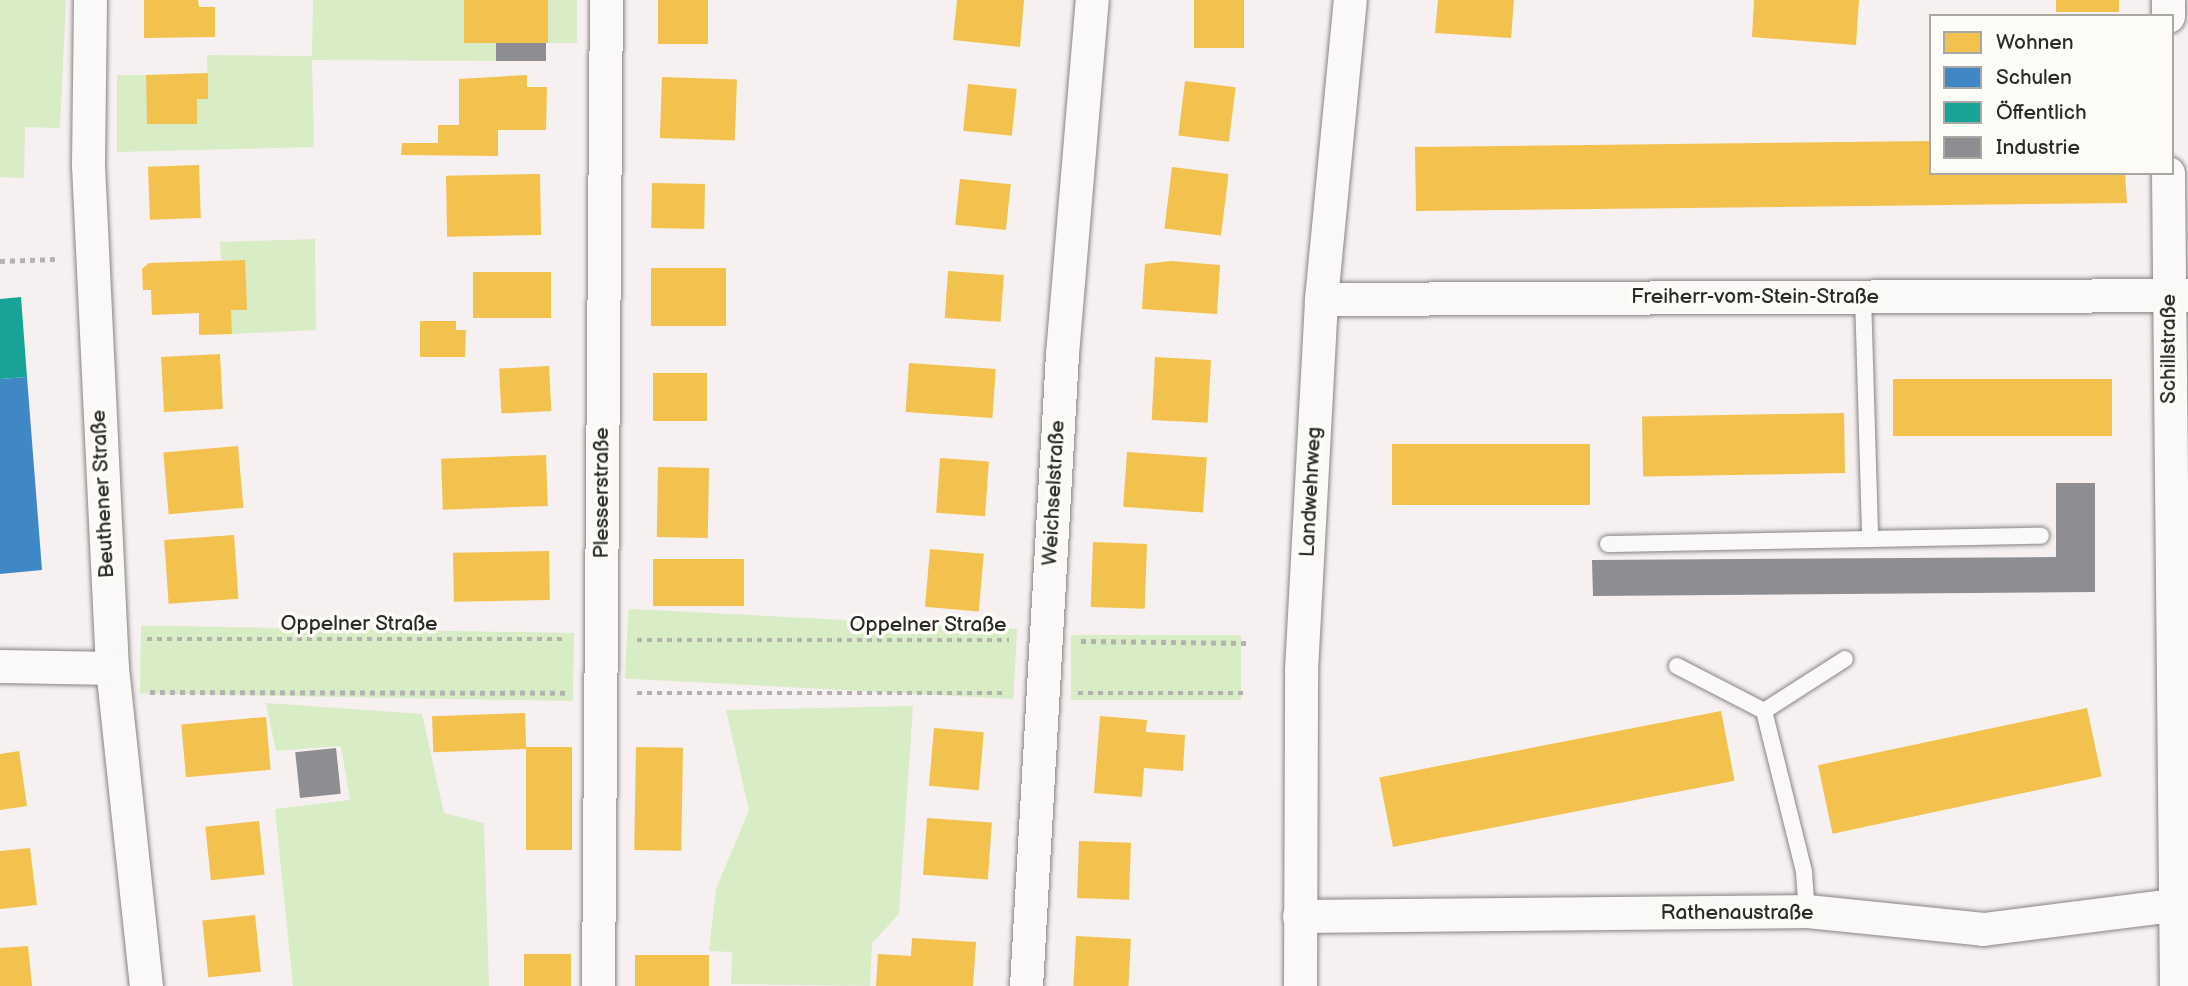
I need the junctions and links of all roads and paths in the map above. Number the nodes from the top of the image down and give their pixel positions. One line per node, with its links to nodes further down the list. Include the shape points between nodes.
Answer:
1 (90, 0): 6 (street, Beuthener Straße)
2 (606, 0): 35 (street, Plesserstraße)
3 (1092, 0): 36 (street, Weichselstraße, via 1062,354)
4 (1350, 0): 10 (street, Landwehrweg)
5 (2168, 175): 8 (street, Schillstraße)
6 (91, 258): 7 (path); 23 (street, Beuthener Straße)
7 (0, 261)
8 (2178, 295): 9 (street, Freiherr-vom-Stein-Straße); 31 (street, Schillstraße)
9 (1864, 296): 10 (street, Freiherr-vom-Stein-Straße); 12 (lane)
10 (1321, 299): 33 (street, Landwehrweg, via 1300,698)
11 (2042, 537): 12 (lane)
12 (1870, 539): 13 (lane)
13 (1608, 544)
14 (132, 639): 15 (path, Oppelner Straße)
15 (572, 639)
16 (633, 640): 17 (path, Oppelner Straße)
17 (1013, 640)
18 (1073, 641): 19 (path)
19 (1249, 643)
20 (1845, 659): 30 (lane)
21 (0, 666): 23 (street)
22 (1677, 666): 30 (lane)
23 (112, 668): 34 (street, Beuthener Straße)
24 (136, 692): 25 (path)
25 (572, 693)
26 (632, 693): 27 (path)
27 (1010, 693)
28 (1070, 693): 29 (path)
29 (1247, 693)
30 (1764, 711): 32 (lane, via 1804,872)
31 (2173, 905): 32 (street, Rathenaustraße, via 1983,929); 38 (street, Schillstraße)
32 (1807, 911): 33 (street, Rathenaustraße)
33 (1299, 916): 37 (street, Landwehrweg)
34 (146, 986)
35 (598, 986)
36 (1026, 986)
37 (1300, 986)
38 (2176, 986)

